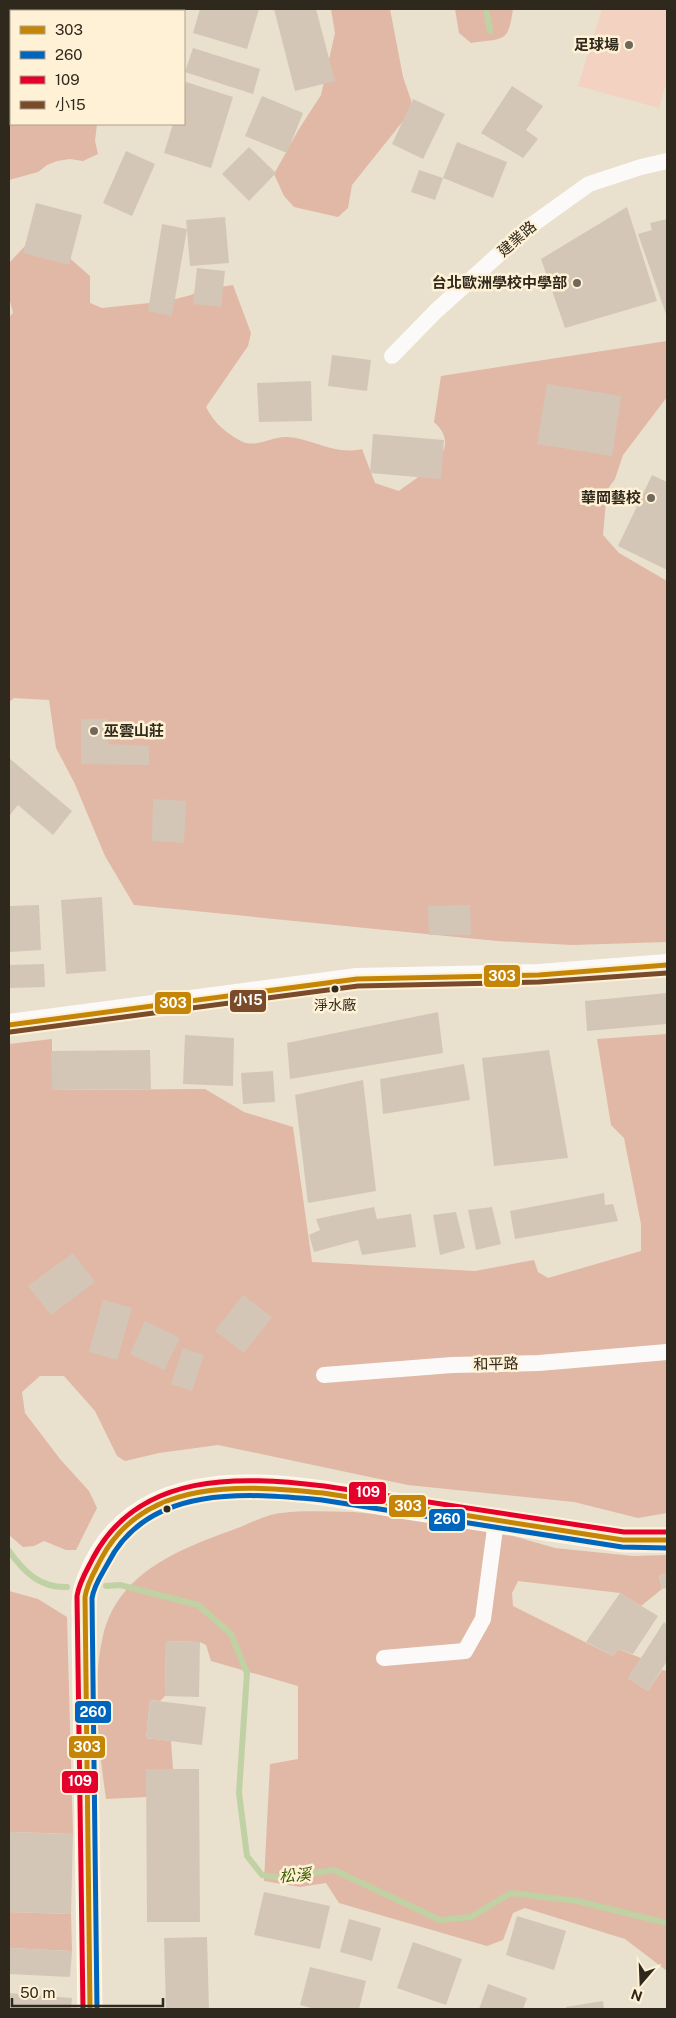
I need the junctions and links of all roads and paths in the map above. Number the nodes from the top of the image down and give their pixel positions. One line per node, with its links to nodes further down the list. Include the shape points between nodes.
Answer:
1 (667, 161): 2 (street, 建業路, via 589,184 529,227 436,311)
2 (392, 356)
3 (667, 965): 4 (street, via 539,975 357,979)
4 (9, 1025)
5 (667, 1352): 6 (street, 和平路)
6 (324, 1375)
7 (496, 1521): 8 (main road, via 623,1540); 9 (street, via 483,1619 465,1651); 10 (main road, via 300,1490 241,1488 195,1490 157,1503 126,1523 100,1556 86,1588)
8 (667, 1540)
9 (384, 1658)
10 (90, 2009)

